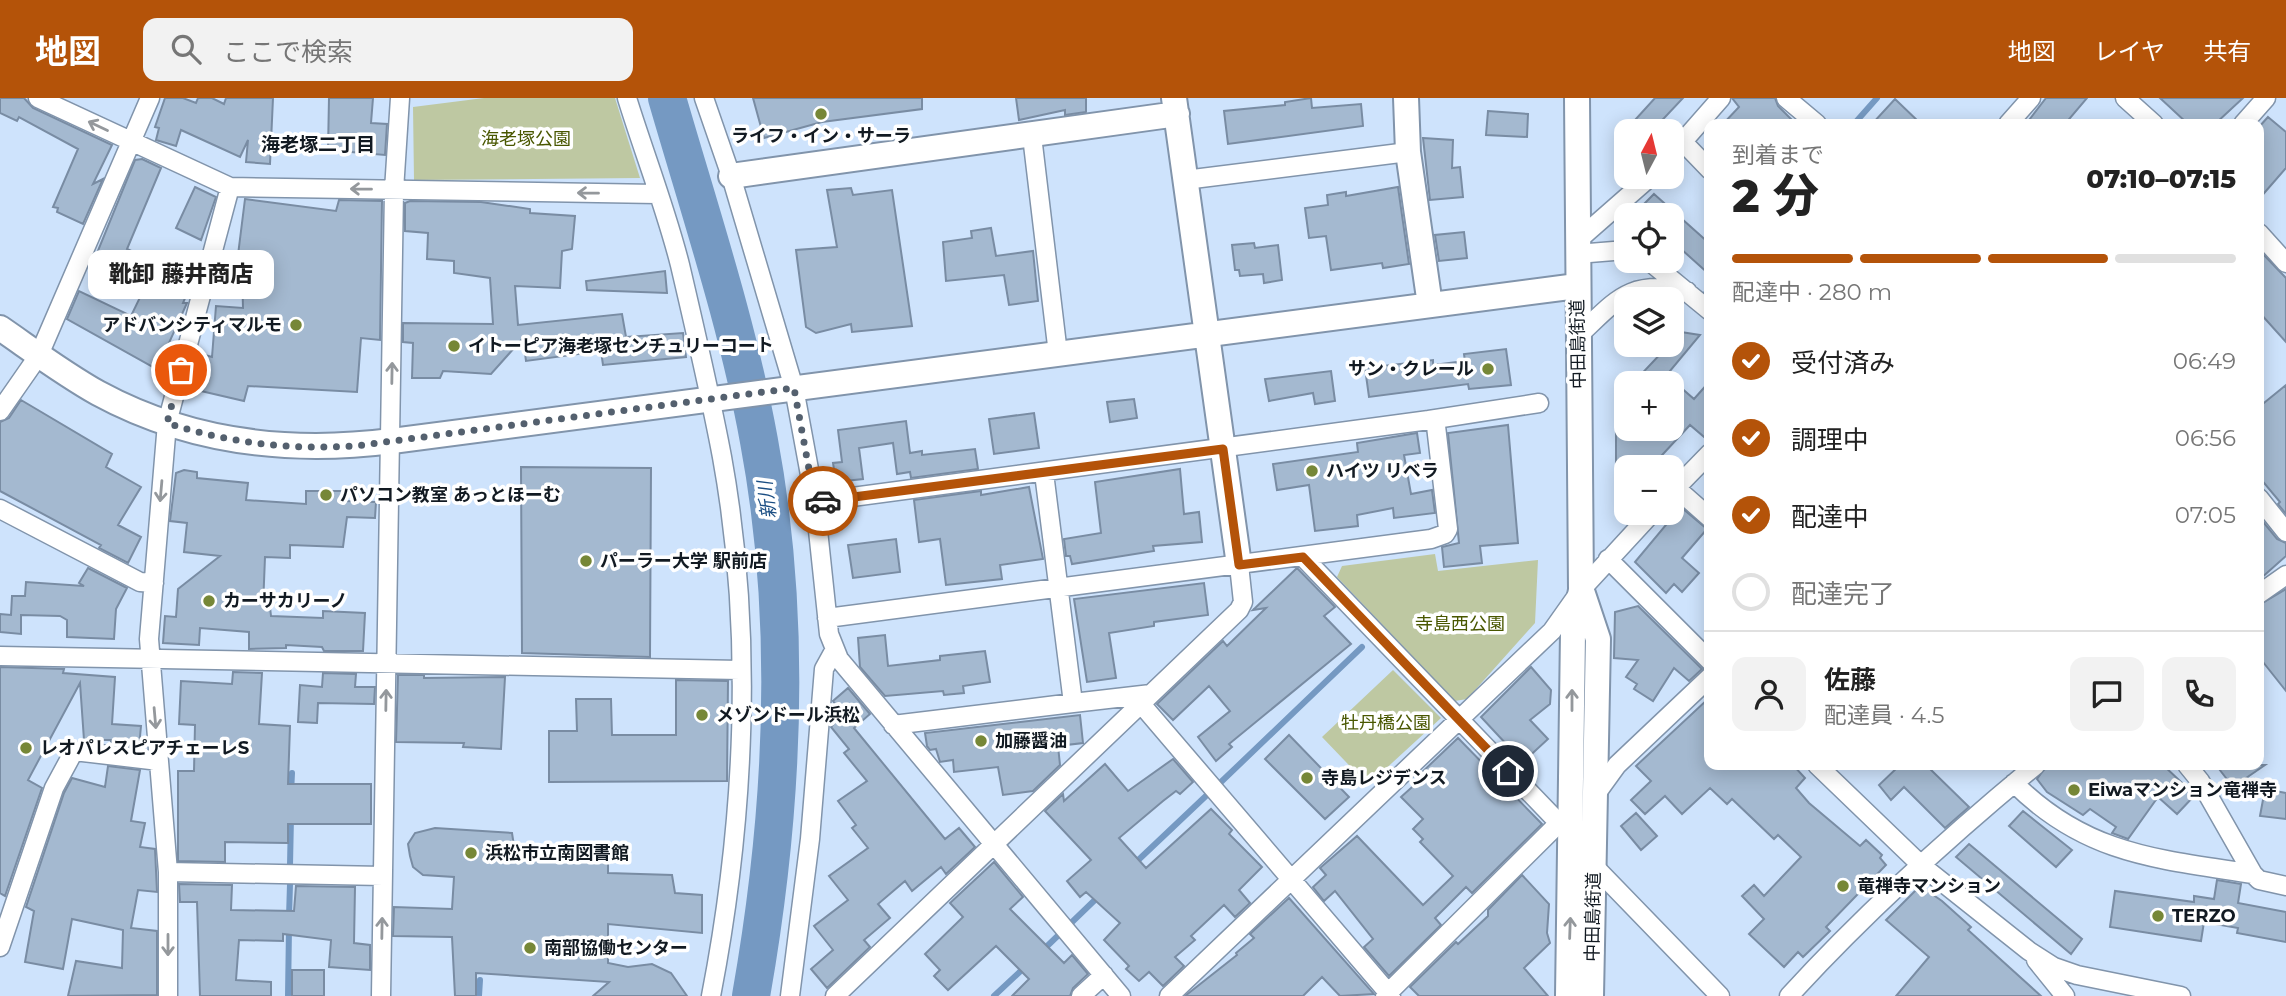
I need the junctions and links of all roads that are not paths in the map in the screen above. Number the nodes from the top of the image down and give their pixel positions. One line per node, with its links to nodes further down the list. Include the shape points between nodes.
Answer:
1 (38, 98): 20 (street, one-way to 1)
2 (150, 98): 20 (street)
3 (400, 98): 28 (street)
4 (627, 98): 29 (street)
5 (704, 98): 24 (street)
6 (1406, 98): 21 (street)
7 (1577, 98): 31 (street, 中田島街道)
8 (1721, 98): 19 (street)
9 (1786, 98): 14 (street)
10 (2031, 98): 15 (street)
11 (2125, 98): 16 (street)
12 (2266, 98): 17 (street)
13 (1175, 106): 18 (street); 25 (street)
14 (1810, 119)
15 (2012, 119)
16 (2148, 119)
17 (2247, 119)
18 (1032, 136): 24 (street); 42 (street)
19 (1684, 140)
20 (129, 141): 26 (street); 43 (street)
21 (1408, 152): 25 (street); 37 (street)
22 (1684, 153): 23 (street)
23 (1704, 166)
24 (731, 176): 44 (street)
25 (1185, 180): 40 (street)
26 (230, 187): 28 (street, one-way to 26); 49 (street)
27 (1638, 189): 31 (street)
28 (394, 190): 29 (street, one-way to 28); 50 (street, one-way to 28)
29 (657, 194): 45 (street)
30 (2264, 239): 33 (street)
31 (1577, 248): 32 (street); 35 (street, 中田島街道)
32 (1614, 250)
33 (2286, 263)
34 (1664, 273): 36 (street)
35 (1577, 286): 37 (street); 41 (street, 中田島街道)
36 (1687, 291): 38 (street); 41 (street, via 1638,288)
37 (1430, 306): 40 (street)
38 (1704, 306)
39 (0, 328): 43 (street)
40 (1208, 335): 42 (street); 51 (street)
41 (1578, 336): 68 (street, 中田島街道)
42 (1058, 354): 44 (street)
43 (39, 355): 47 (street); 49 (street, via 98,393)
44 (786, 389): 45 (street); 56 (street)
45 (715, 399): 50 (street); 76 (street, via 730,521)
46 (1539, 403): 48 (street)
47 (0, 411)
48 (1429, 421): 51 (street); 62 (street, via 1436,426 1445,534)
49 (167, 423): 50 (street, via 222,439 288,447); 66 (street, one-way to 66)
50 (392, 441): 75 (street)
51 (1223, 449): 53 (street); 64 (street)
52 (1704, 459): 54 (street)
53 (1044, 473): 56 (street); 67 (street)
54 (1684, 480)
55 (1684, 498): 59 (street)
56 (815, 502): 70 (street)
57 (2264, 504): 61 (street)
58 (0, 509): 66 (street, via 140,582)
59 (1704, 514)
60 (1641, 525): 63 (street)
61 (2286, 532)
62 (1303, 557): 64 (street); 80 (street)
63 (1608, 559): 68 (street); 72 (street)
64 (1239, 565): 67 (street); 78 (street, via 1243,602 1239,610)
65 (2286, 575): 69 (street)
66 (154, 583): 74 (street)
67 (1058, 588): 70 (street); 79 (street)
68 (1581, 590): 80 (street, via 1552,631); 87 (street, 中田島街道, via 1598,639); 88 (street, 中田島街道, one-way to 68, via 1573,632)
69 (2264, 590)
70 (827, 618): 71 (street)
71 (835, 649): 81 (street); 104 (street, via 824,669 810,839)
72 (1704, 655)
73 (0, 656): 74 (street)
74 (150, 659): 75 (street); 82 (street, one-way to 82)
75 (387, 663): 76 (street); 94 (street, one-way to 75)
76 (740, 670): 103 (street, via 736,817)
77 (1704, 683): 87 (street, via 1617,765)
78 (1147, 700): 79 (street); 89 (street); 95 (street, via 1215,791)
79 (1073, 703): 81 (street)
80 (1458, 719): 88 (street); 95 (street)
81 (893, 725): 89 (street)
82 (159, 761): 92 (street); 97 (street, via 74,751 54,788)
83 (1822, 770): 91 (street)
84 (2030, 770): 86 (street)
85 (2191, 770): 93 (street)
86 (2014, 783): 91 (street); 93 (street, via 2043,811 2082,835 2117,849)
87 (1596, 794): 90 (street, 中田島街道)
88 (1564, 823): 100 (street); 109 (street, 中田島街道, one-way to 88)
89 (995, 844): 99 (street); 105 (street)
90 (1594, 865): 110 (street, 中田島街道); 111 (street)
91 (1922, 866): 98 (street); 112 (street)
92 (168, 872): 94 (street); 101 (street, one-way to 101)
93 (2253, 874): 96 (street)
94 (383, 876): 102 (street, one-way to 94)
95 (1290, 878): 100 (street); 108 (street)
96 (2286, 886)
97 (0, 947)
98 (2029, 951): 113 (street); 114 (street, via 2077,975)
99 (1104, 975): 106 (street); 107 (street)
100 (1388, 995)
101 (168, 996)
102 (381, 996)
103 (711, 996)
104 (790, 996)
105 (835, 996)
106 (1082, 996)
107 (1121, 996)
108 (1169, 996)
109 (1568, 996)
110 (1591, 996)
111 (1720, 996)
112 (1789, 996)
113 (2065, 996)
114 (2182, 996)

